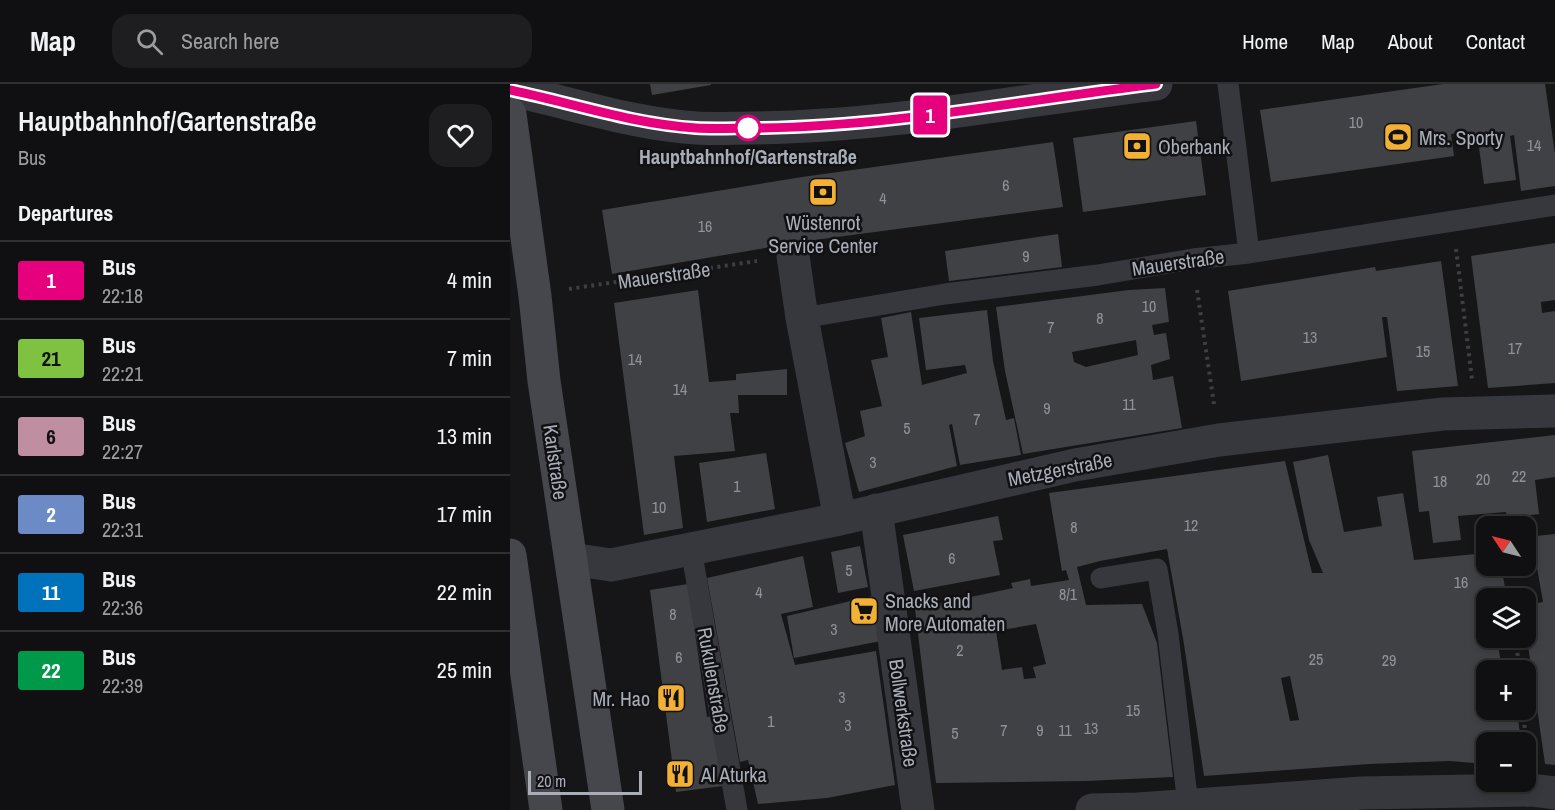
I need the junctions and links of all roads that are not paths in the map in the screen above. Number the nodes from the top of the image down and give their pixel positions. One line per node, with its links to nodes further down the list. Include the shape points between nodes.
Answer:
1 (1156, 84): 3 (street, via 919,117 788,128 697,128 643,122)
2 (1228, 84): 7 (lane)
3 (510, 90)
4 (510, 114): 6 (main road, Karlstraße)
5 (1555, 205): 7 (lane, Mauerstraße)
6 (519, 250): 15 (main road, Karlstraße, via 535,296)
7 (1249, 253): 9 (lane, Mauerstraße, via 945,294)
8 (793, 256): 9 (street)
9 (802, 318): 12 (street)
10 (1555, 411): 11 (street, Metzgerstraße, via 1443,414 1219,440 1075,465)
11 (876, 510): 12 (street, Metzgerstraße); 23 (street, Bollwerkstraße)
12 (840, 519): 13 (street, Metzgerstraße)
13 (691, 549): 15 (street, Metzgerstraße, via 611,565); 22 (lane, Rukulenstraße)
14 (510, 555): 20 (main road)
15 (571, 559): 21 (main road, Karlstraße)
16 (1101, 578): 18 (lane, via 1157,569)
17 (1543, 791): 18 (street, via 1362,793)
18 (1188, 805): 19 (street)
19 (1138, 809): 24 (street)
20 (546, 810)
21 (608, 810)
22 (737, 810)
23 (918, 810)
24 (1092, 810)

